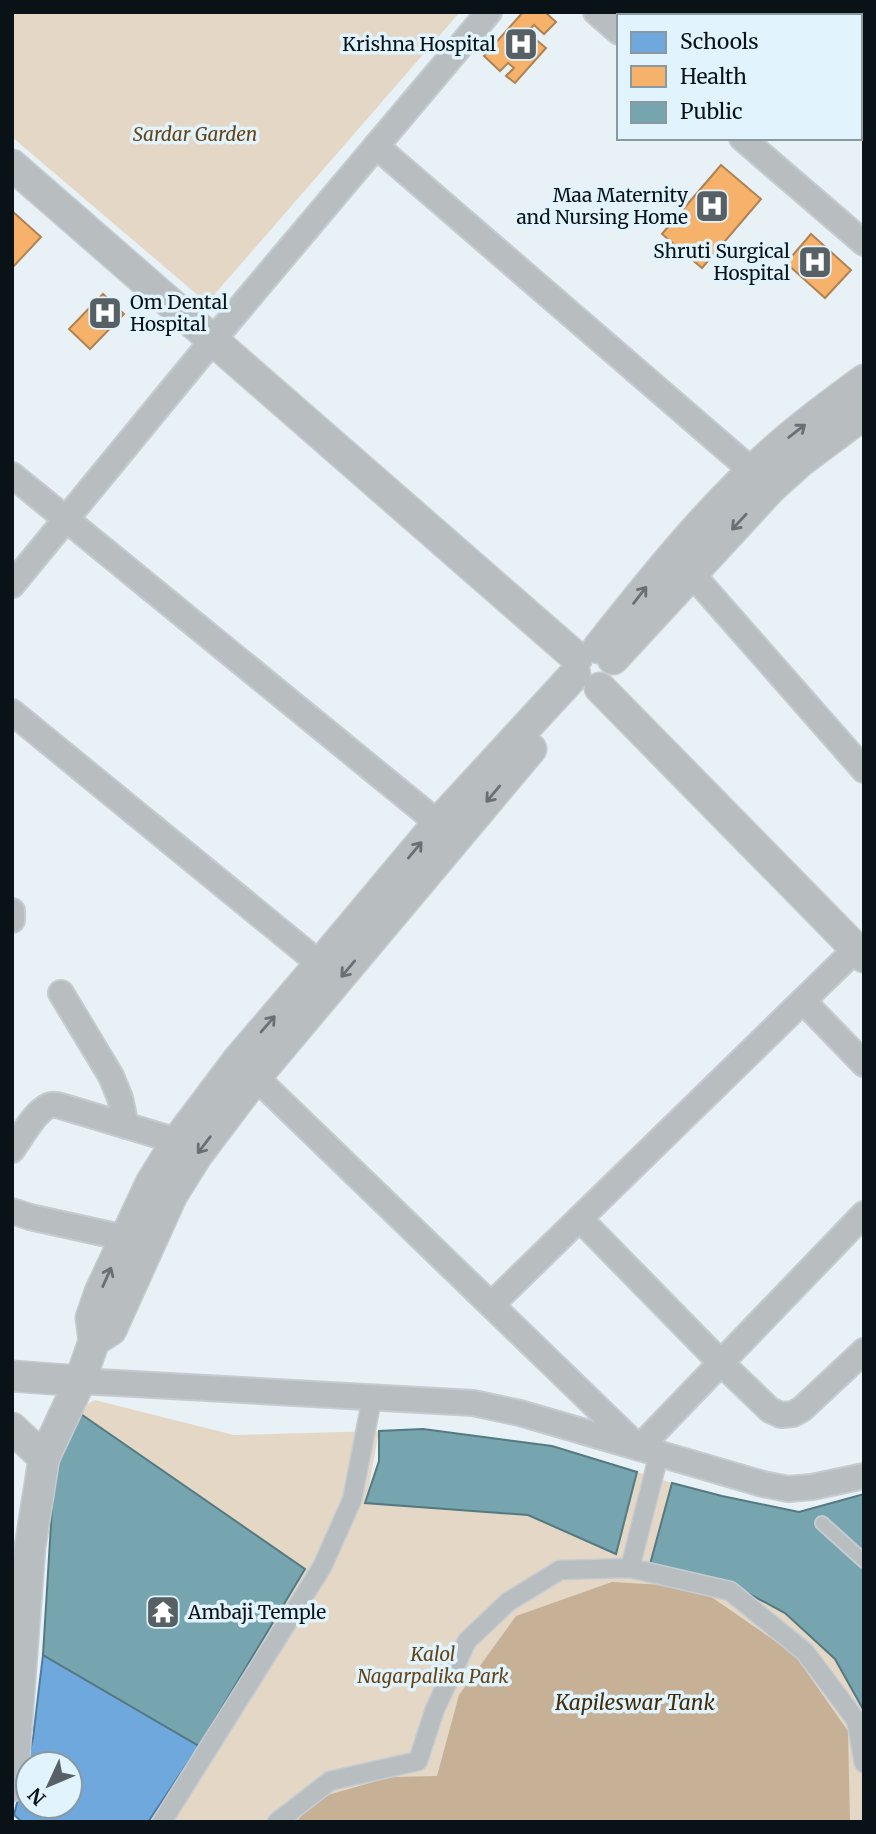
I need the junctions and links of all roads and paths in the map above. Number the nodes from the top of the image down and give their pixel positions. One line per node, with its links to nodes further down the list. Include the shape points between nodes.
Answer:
1 (489, 12): 5 (street)
2 (596, 12): 3 (street)
3 (617, 30)
4 (744, 140): 7 (street)
5 (376, 146): 8 (street); 12 (street)
6 (12, 165): 8 (street)
7 (864, 243)
8 (213, 340): 13 (street); 16 (street)
9 (864, 380): 12 (street, one-way to 9, via 785,441)
10 (864, 414): 12 (street, via 801,461)
11 (12, 475): 13 (street)
12 (762, 480): 14 (street, one-way to 14); 16 (street, one-way to 12, via 672,556)
13 (66, 519): 15 (street); 19 (street)
14 (691, 573): 16 (street); 18 (street)
15 (12, 585)
16 (594, 670): 19 (street); 22 (street, via 701,765); 27 (street, one-way to 27)
17 (12, 712): 23 (street)
18 (864, 769)
19 (438, 823): 23 (street, one-way to 19)
20 (12, 911): 21 (street)
21 (12, 920)
22 (861, 947): 25 (street)
23 (320, 964): 27 (street, one-way to 23)
24 (61, 993): 28 (street, via 111,1076)
25 (803, 1001): 26 (street); 33 (street)
26 (864, 1065)
27 (247, 1068): 29 (street); 35 (street); 36 (street, one-way to 36, via 172,1195 111,1330)
28 (126, 1126): 29 (street); 30 (street, via 52,1105 35,1117)
29 (177, 1141): 34 (street, via 150,1183)
30 (12, 1150)
31 (12, 1211): 34 (street)
32 (864, 1214): 38 (street)
33 (580, 1219): 35 (street); 38 (street)
34 (124, 1238): 36 (street, one-way to 34, via 91,1318)
35 (491, 1305): 43 (street)
36 (94, 1341): 40 (street)
37 (864, 1351): 38 (street, via 802,1409 781,1415)
38 (721, 1363): 43 (street)
39 (12, 1376): 40 (street)
40 (80, 1381): 41 (street); 44 (street)
41 (372, 1398): 43 (street, via 473,1403); 51 (street, via 352,1500 322,1567)
42 (12, 1428): 44 (street)
43 (649, 1451): 45 (street, via 788,1489); 48 (street)
44 (44, 1458): 50 (street, via 30,1547)
45 (864, 1476)
46 (822, 1523): 47 (lane)
47 (864, 1561)
48 (630, 1568): 49 (street, via 730,1591 805,1651 856,1720); 52 (street, via 561,1570 508,1602 467,1641 435,1709 418,1761 330,1781)
49 (864, 1763)
50 (12, 1786)
51 (162, 1822)
52 (276, 1822)

